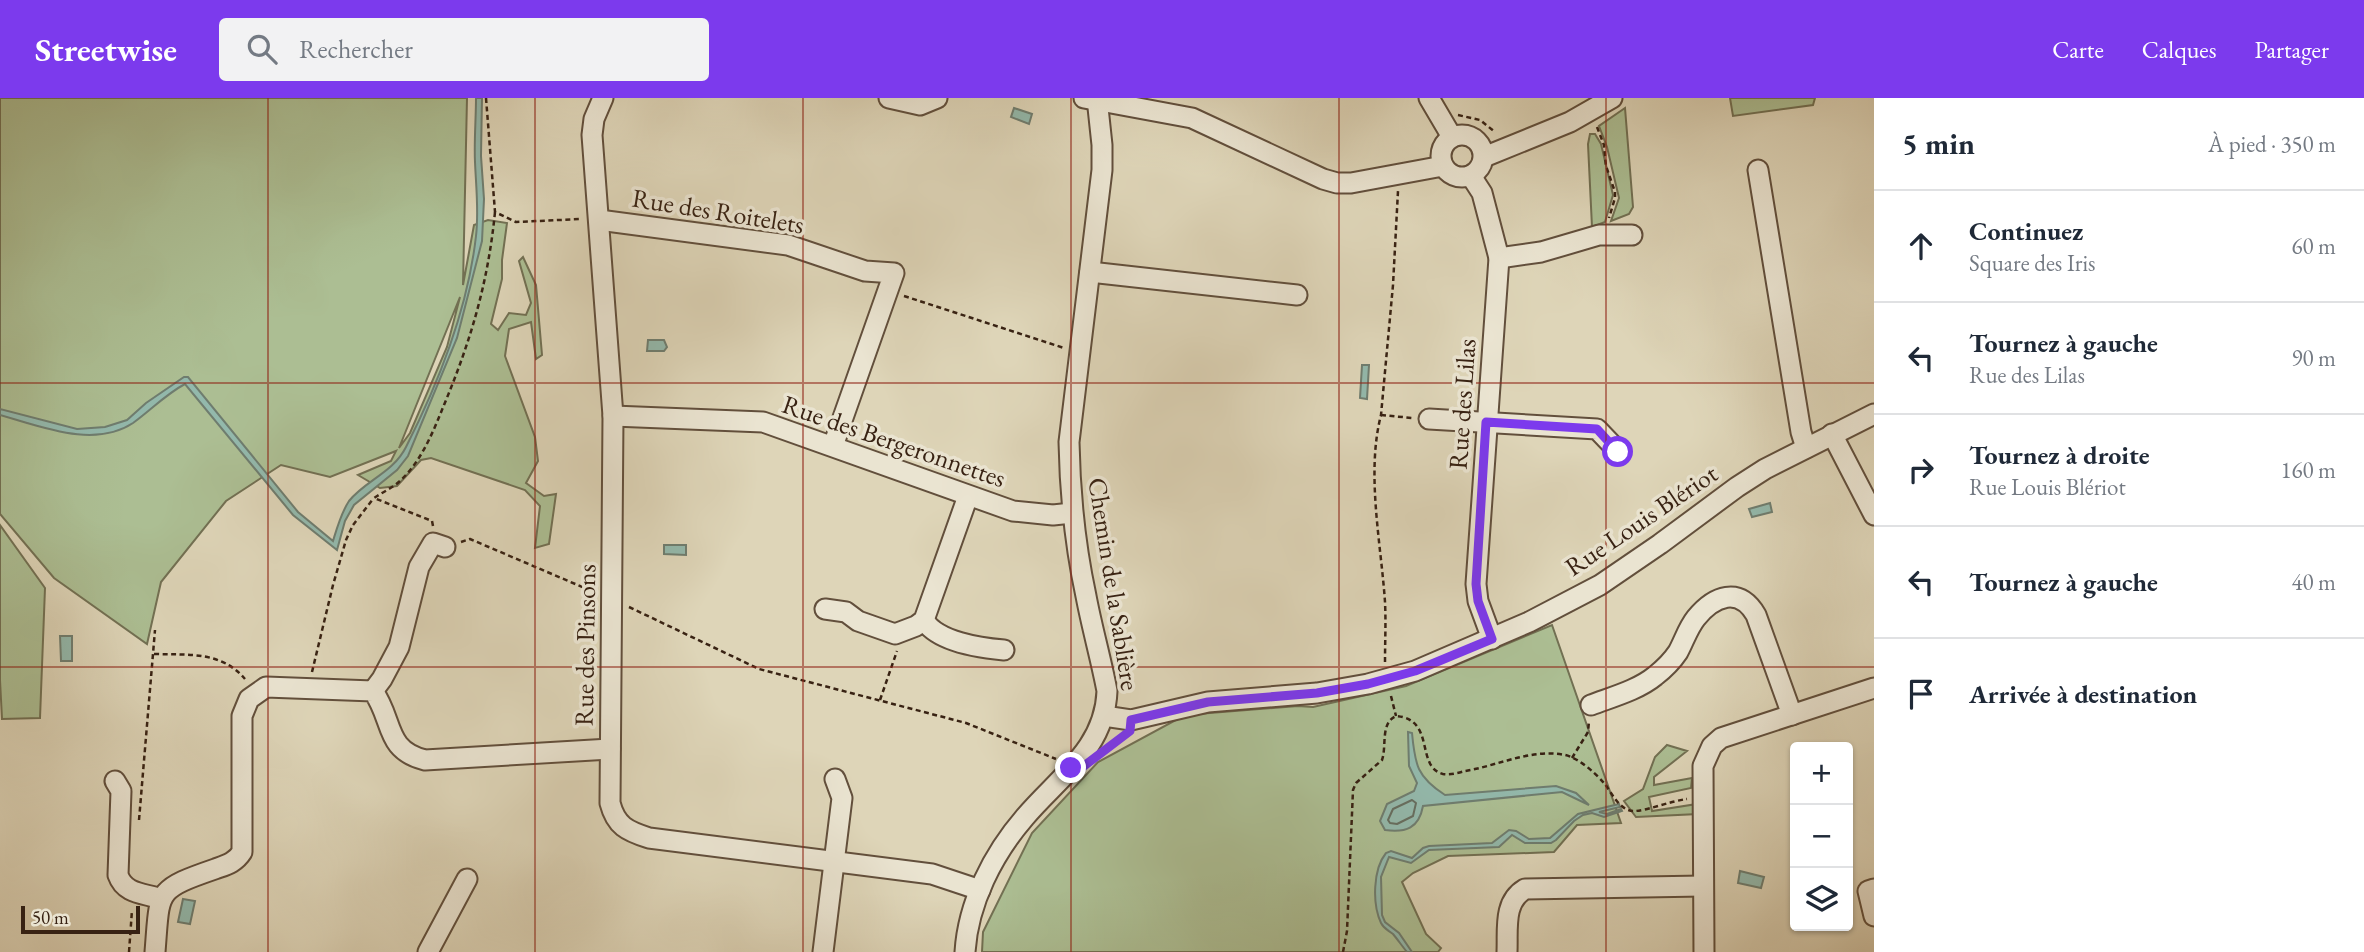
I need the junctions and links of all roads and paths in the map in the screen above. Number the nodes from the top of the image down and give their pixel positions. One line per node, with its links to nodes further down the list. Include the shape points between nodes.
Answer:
1 (486, 98): 16 (path)
2 (603, 98): 17 (street, Rue des Pinsons, via 592,135)
3 (889, 98): 4 (street, via 920,105)
4 (937, 98)
5 (1429, 98): 9 (street)
6 (1612, 98): 8 (street)
7 (1092, 99): 14 (street, via 1192,118 1337,183); 21 (street, Chemin de la Sablière, via 1102,170)
8 (1591, 112): 10 (street); 18 (path, via 1615,192)
9 (1448, 130): 10 (path, via 1455,115 1464,115 1494,130); 11 (street, via 1472,136); 12 (street, via 1441,149)
10 (1504, 147): 11 (street)
11 (1484, 157): 15 (street)
12 (1443, 166): 14 (street); 15 (street, via 1459,177)
13 (1758, 170): 32 (street)
14 (1398, 174): 26 (path)
15 (1471, 176): 20 (street, Rue des Lilas, via 1482,193)
16 (495, 212): 17 (path, via 516,222); 35 (path, via 483,295 467,352 427,446 401,481)
17 (599, 220): 22 (street, Rue des Roitelets, via 788,245 865,271 894,273); 27 (street, Rue des Pinsons)
18 (1606, 235): 19 (street); 20 (street)
19 (1632, 235)
20 (1499, 258): 29 (street, Rue des Lilas)
21 (1090, 272): 23 (street); 24 (street, Chemin de la Sablière)
22 (888, 290): 24 (path); 31 (street)
23 (1297, 295)
24 (1080, 354): 36 (street, Chemin de la Sablière, via 1069,442)
25 (1874, 414): 30 (street, Rue Louis Blériot)
26 (1381, 415): 28 (path); 47 (path, via 1376,436 1376,489)
27 (613, 416): 31 (street, Rue des Bergeronnettes, via 763,422); 39 (street, Rue des Pinsons)
28 (1429, 419): 29 (street)
29 (1486, 422): 33 (street, via 1597,429); 44 (street, Rue des Lilas, via 1476,584)
30 (1832, 434): 32 (street, Rue Louis Blériot); 37 (street)
31 (833, 446): 34 (street, Rue des Bergeronnettes)
32 (1806, 448): 44 (street, Rue Louis Blériot, via 1737,487 1600,585)
33 (1618, 452)
34 (968, 496): 36 (street, Rue des Bergeronnettes, via 1023,512); 41 (street)
35 (374, 498): 38 (path, via 432,521); 49 (path, via 346,540 314,657)
36 (1072, 513): 55 (street, Chemin de la Sablière, via 1107,691)
37 (1874, 515)
38 (439, 545): 39 (path, via 470,539); 50 (street, via 419,567 399,648)
39 (612, 600): 52 (path, via 759,668); 58 (street, Rue des Pinsons)
40 (825, 610): 43 (street, via 846,612 895,634)
41 (924, 620): 43 (street); 45 (street, via 934,632 977,648)
42 (155, 630): 46 (path)
43 (904, 632): 52 (path)
44 (1492, 639): 47 (street, Rue Louis Blériot)
45 (1004, 650)
46 (153, 654): 51 (path, via 223,661); 65 (path)
47 (1386, 679): 56 (path); 57 (street, Rue Louis Blériot, via 1317,693 1208,702)
48 (1874, 688): 54 (street)
49 (310, 689): 50 (street); 51 (street, via 277,687)
50 (373, 691): 58 (street, via 400,750 411,757 425,760)
51 (257, 692): 72 (street, via 242,716 242,852 230,864 173,885)
52 (880, 700): 61 (path, via 966,723)
53 (1591, 705): 54 (street, via 1653,678 1677,653 1704,610 1715,601 1735,596 1756,615); 60 (path, via 1588,732)
54 (1792, 715): 64 (street, via 1721,738 1712,746 1703,766)
55 (1104, 716): 57 (street, Rue Louis Blériot); 61 (street, Chemin de la Sablière, via 1097,734)
56 (1396, 716): 60 (path, via 1414,722 1423,733 1430,762 1441,773 1545,754); 79 (path, via 1387,725 1382,760 1353,790)
57 (1131, 720): 59 (path, via 1130,731)
58 (610, 749): 66 (street, Rue des Pinsons, via 613,816 633,833)
59 (1104, 750)
60 (1572, 758): 64 (path, via 1602,781 1622,807 1633,811)
61 (1071, 768): 70 (street, Chemin de la Sablière, via 1003,845)
62 (835, 779): 66 (street, via 842,798)
63 (116, 781): 71 (street, via 121,791 118,876 123,886)
64 (1703, 796): 68 (street)
65 (139, 822)
66 (835, 861): 70 (street, Rue des Pinsons, via 932,874); 77 (street)
67 (467, 879): 76 (street)
68 (1703, 886): 80 (street, via 1525,889 1509,909); 81 (street)
69 (1874, 889): 73 (street, via 1868,891)
70 (980, 890): 78 (street, Chemin de la Sablière)
71 (133, 891): 72 (street); 74 (path)
72 (161, 899): 75 (street)
73 (1874, 916)
74 (128, 952)
75 (155, 952)
76 (428, 952)
77 (823, 952)
78 (965, 952)
79 (1343, 952)
80 (1507, 952)
81 (1704, 952)

